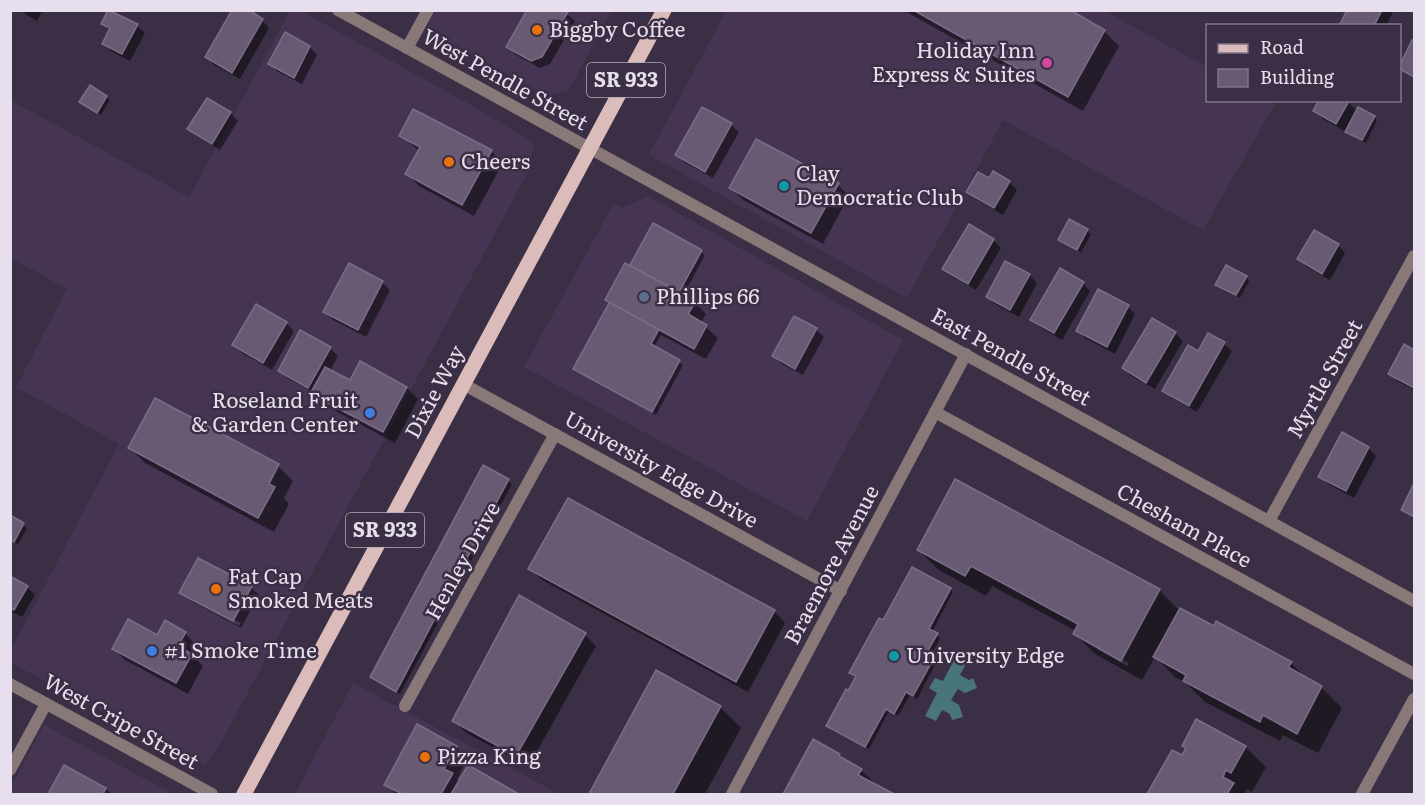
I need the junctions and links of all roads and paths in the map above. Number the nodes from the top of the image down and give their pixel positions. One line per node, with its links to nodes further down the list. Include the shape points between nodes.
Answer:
1 (338, 10): 4 (street, West Pendle Street)
2 (428, 10): 4 (street)
3 (664, 10): 5 (main road, Dixie Way / SR 933)
4 (407, 48): 5 (street, West Pendle Street)
5 (589, 149): 7 (street, East Pendle Street); 8 (main road, Dixie Way / SR 933)
6 (1414, 256): 11 (street, Myrtle Street)
7 (966, 354): 9 (street, Braemore Avenue); 11 (street, East Pendle Street)
8 (463, 384): 10 (street, University Edge Drive); 21 (main road, Dixie Way / SR 933)
9 (935, 412): 12 (street, Braemore Avenue); 14 (street, Chesham Place)
10 (555, 434): 12 (street, University Edge Drive); 18 (street, Henley Drive)
11 (1269, 521): 13 (street, East Pendle Street)
12 (841, 591): 22 (street, Braemore Avenue)
13 (1414, 601)
14 (1414, 674)
15 (10, 684): 17 (street, West Cripe Street)
16 (1414, 699): 23 (street)
17 (46, 704): 19 (street); 20 (street, West Cripe Street)
18 (405, 706)
19 (10, 770)
20 (212, 795)
21 (243, 795)
22 (732, 795)
23 (1362, 795)

